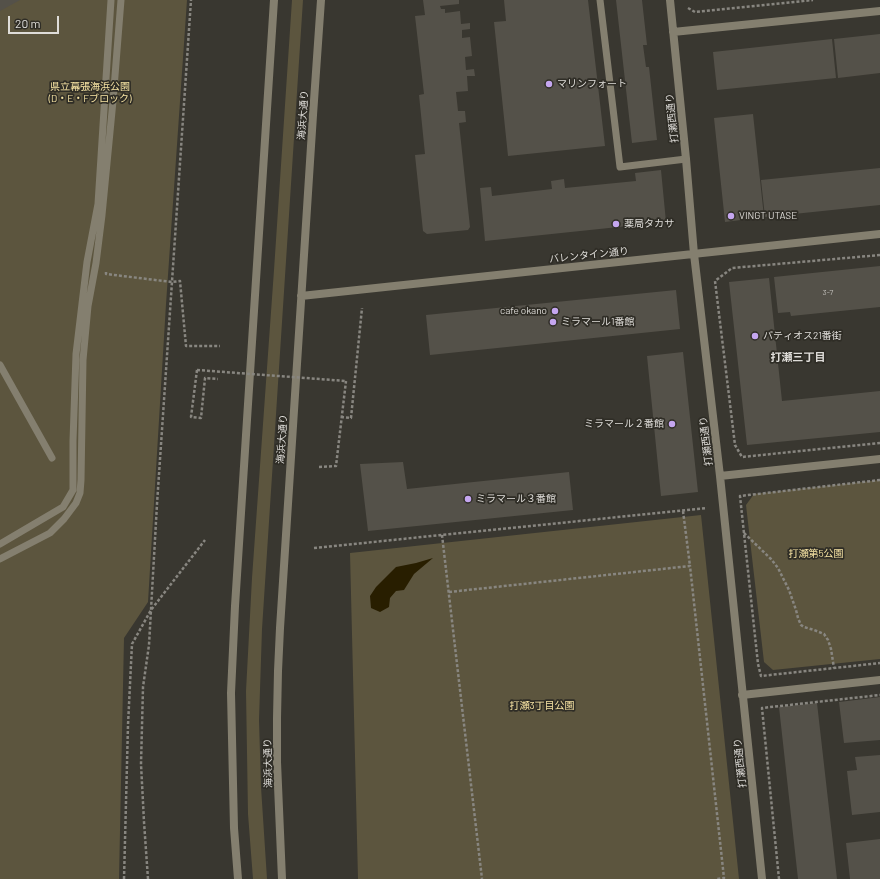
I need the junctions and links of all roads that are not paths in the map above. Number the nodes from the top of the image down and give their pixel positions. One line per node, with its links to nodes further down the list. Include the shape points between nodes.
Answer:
1 (111, 0): 17 (lane, via 98,204 87,262 76,354 73,490 63,507)
2 (122, 0): 18 (lane, via 102,215 88,306 83,360 80,494 72,509 50,533)
3 (274, 0): 21 (street, via 231,692 234,828)
4 (321, 0): 12 (street, 海浜大通り)
5 (600, 0): 9 (lane, via 620,166)
6 (670, 0): 8 (street, 打瀬西通り)
7 (880, 11): 8 (street)
8 (673, 32): 9 (street, 打瀬西通り)
9 (686, 160): 11 (street, 打瀬西通り)
10 (880, 234): 11 (street, バレンタイン通り)
11 (694, 254): 12 (street, バレンタイン通り); 16 (street, 打瀬西通り)
12 (301, 296): 22 (street, 海浜大通り, via 278,671)
13 (0, 365): 14 (lane)
14 (52, 458)
15 (880, 459): 16 (street)
16 (720, 476): 20 (street, 打瀬西通り)
17 (0, 544)
18 (0, 559)
19 (880, 680): 20 (street)
20 (742, 695): 23 (street, 打瀬西通り)
21 (238, 879)
22 (282, 879)
23 (762, 879)

